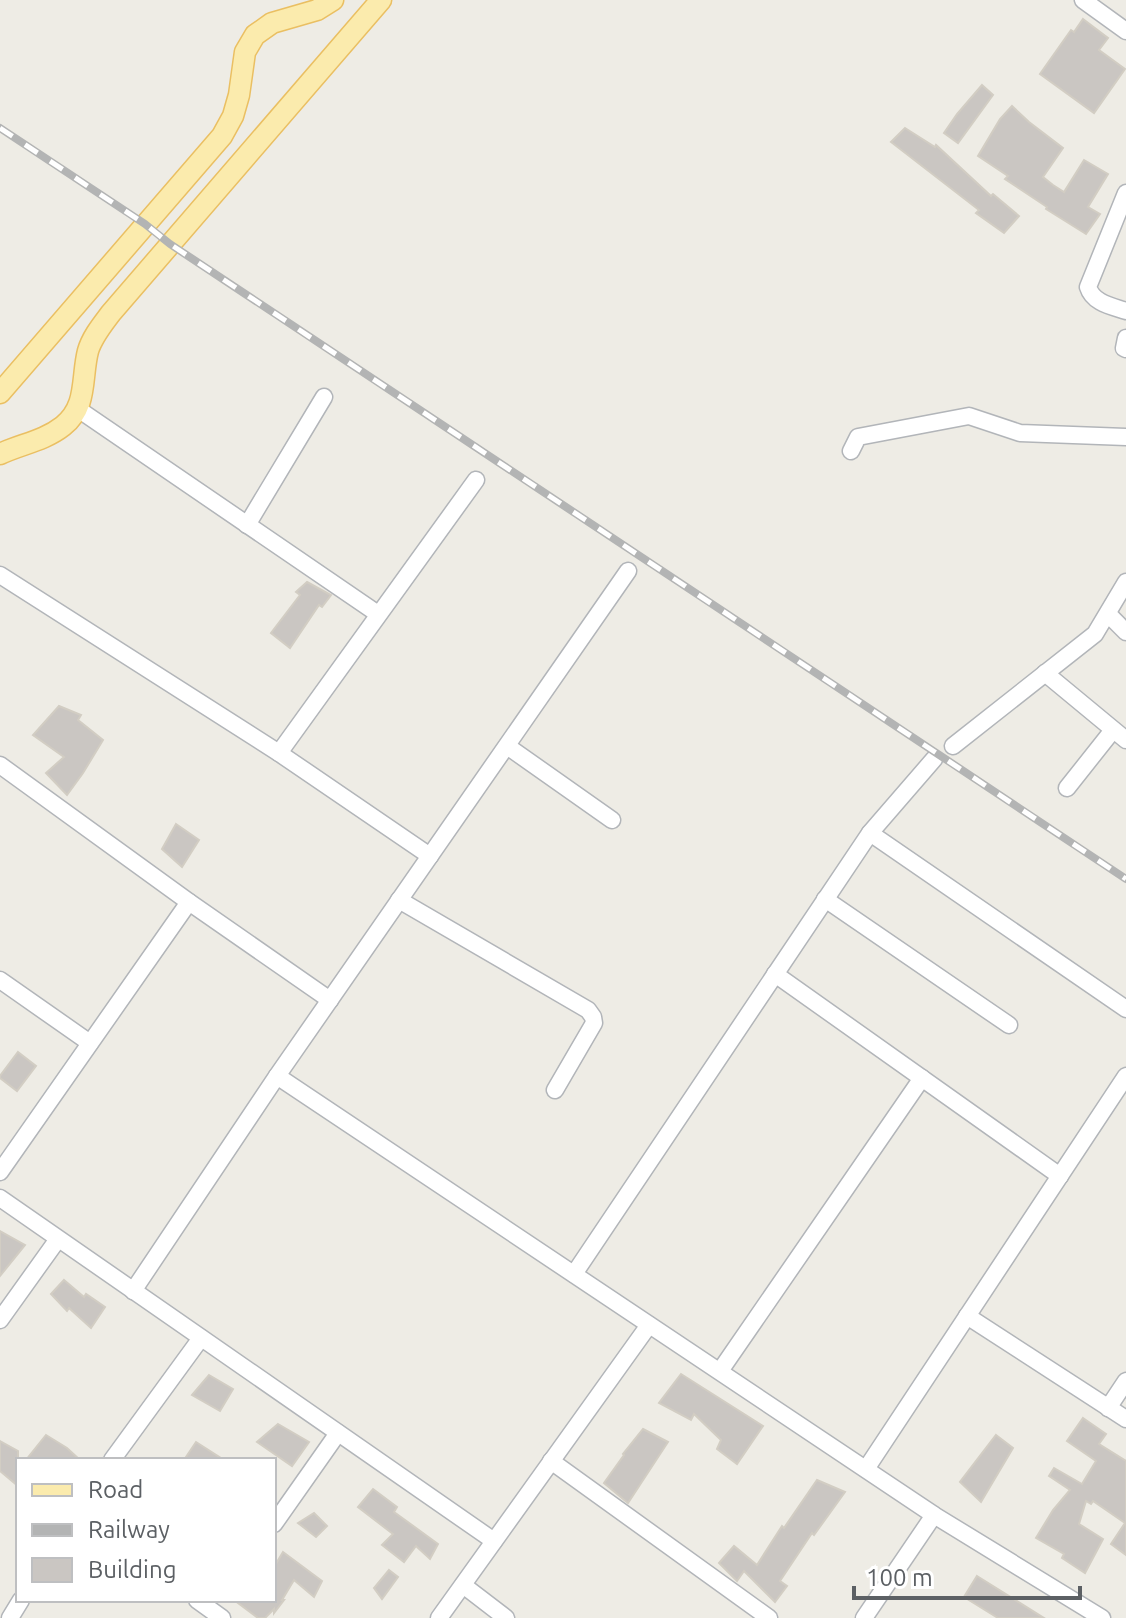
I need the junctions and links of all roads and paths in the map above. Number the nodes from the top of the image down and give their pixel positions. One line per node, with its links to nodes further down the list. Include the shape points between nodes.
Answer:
1 (333, 0): 6 (main road, via 255,35 245,52 233,116 222,136)
2 (381, 0): 7 (main road)
3 (1083, 0): 4 (street)
4 (1126, 31)
5 (1126, 193): 8 (street, via 1088,287 1097,300)
6 (151, 216): 7 (main road); 11 (main road)
7 (176, 237): 13 (main road, via 97,331 88,349)
8 (1126, 311)
9 (1126, 338): 10 (street)
10 (1126, 349)
11 (0, 393)
12 (324, 397): 18 (street)
13 (78, 409): 16 (main road, via 46,437); 18 (street)
14 (1126, 437): 15 (street, via 1020,433 969,416 858,437)
15 (851, 451)
16 (0, 454)
17 (476, 480): 22 (street)
18 (247, 525): 22 (street)
19 (628, 571): 27 (street)
20 (0, 575): 29 (street)
21 (1126, 582): 23 (street)
22 (378, 614): 29 (street)
23 (1108, 614): 24 (street); 25 (street, via 1095,634)
24 (1126, 632)
25 (1045, 673): 26 (street); 28 (street)
26 (1121, 733): 32 (street)
27 (507, 746): 33 (street); 35 (street)
28 (953, 746)
29 (279, 753): 35 (street)
30 (934, 759): 34 (street)
31 (0, 765): 38 (street)
32 (1067, 788)
33 (612, 820)
34 (870, 833): 36 (street); 42 (street)
35 (430, 856): 37 (street)
36 (825, 899): 39 (street); 43 (street)
37 (399, 900): 41 (street); 48 (street, via 588,1010 594,1023)
38 (189, 902): 41 (street); 44 (street)
39 (775, 974): 47 (street); 53 (street)
40 (0, 980): 44 (street)
41 (330, 1000): 45 (street)
42 (1126, 1009)
43 (1009, 1025)
44 (90, 1043): 49 (street)
45 (277, 1076): 53 (street); 54 (street)
46 (1126, 1076): 50 (street)
47 (922, 1078): 50 (street); 59 (street)
48 (555, 1090)
49 (0, 1172)
50 (1060, 1176): 55 (street)
51 (0, 1198): 52 (street)
52 (58, 1239): 54 (street); 56 (street)
53 (574, 1274): 57 (street)
54 (133, 1291): 58 (street)
55 (967, 1316): 61 (street); 66 (street)
56 (0, 1320)
57 (649, 1325): 59 (street); 65 (street)
58 (201, 1338): 63 (street); 64 (street)
59 (720, 1371): 66 (street)
60 (1126, 1381): 61 (street)
61 (1108, 1408): 62 (street)
62 (1126, 1419)
63 (338, 1433): 68 (street); 69 (street)
64 (113, 1458)
65 (551, 1461): 69 (street); 73 (street)
66 (866, 1469): 67 (street)
67 (934, 1515): 74 (street); 75 (street)
68 (276, 1521)
69 (494, 1541): 70 (street)
70 (463, 1585): 71 (street); 72 (street)
71 (439, 1618)
72 (506, 1618)
73 (769, 1618)
74 (864, 1618)
75 (1102, 1618)

